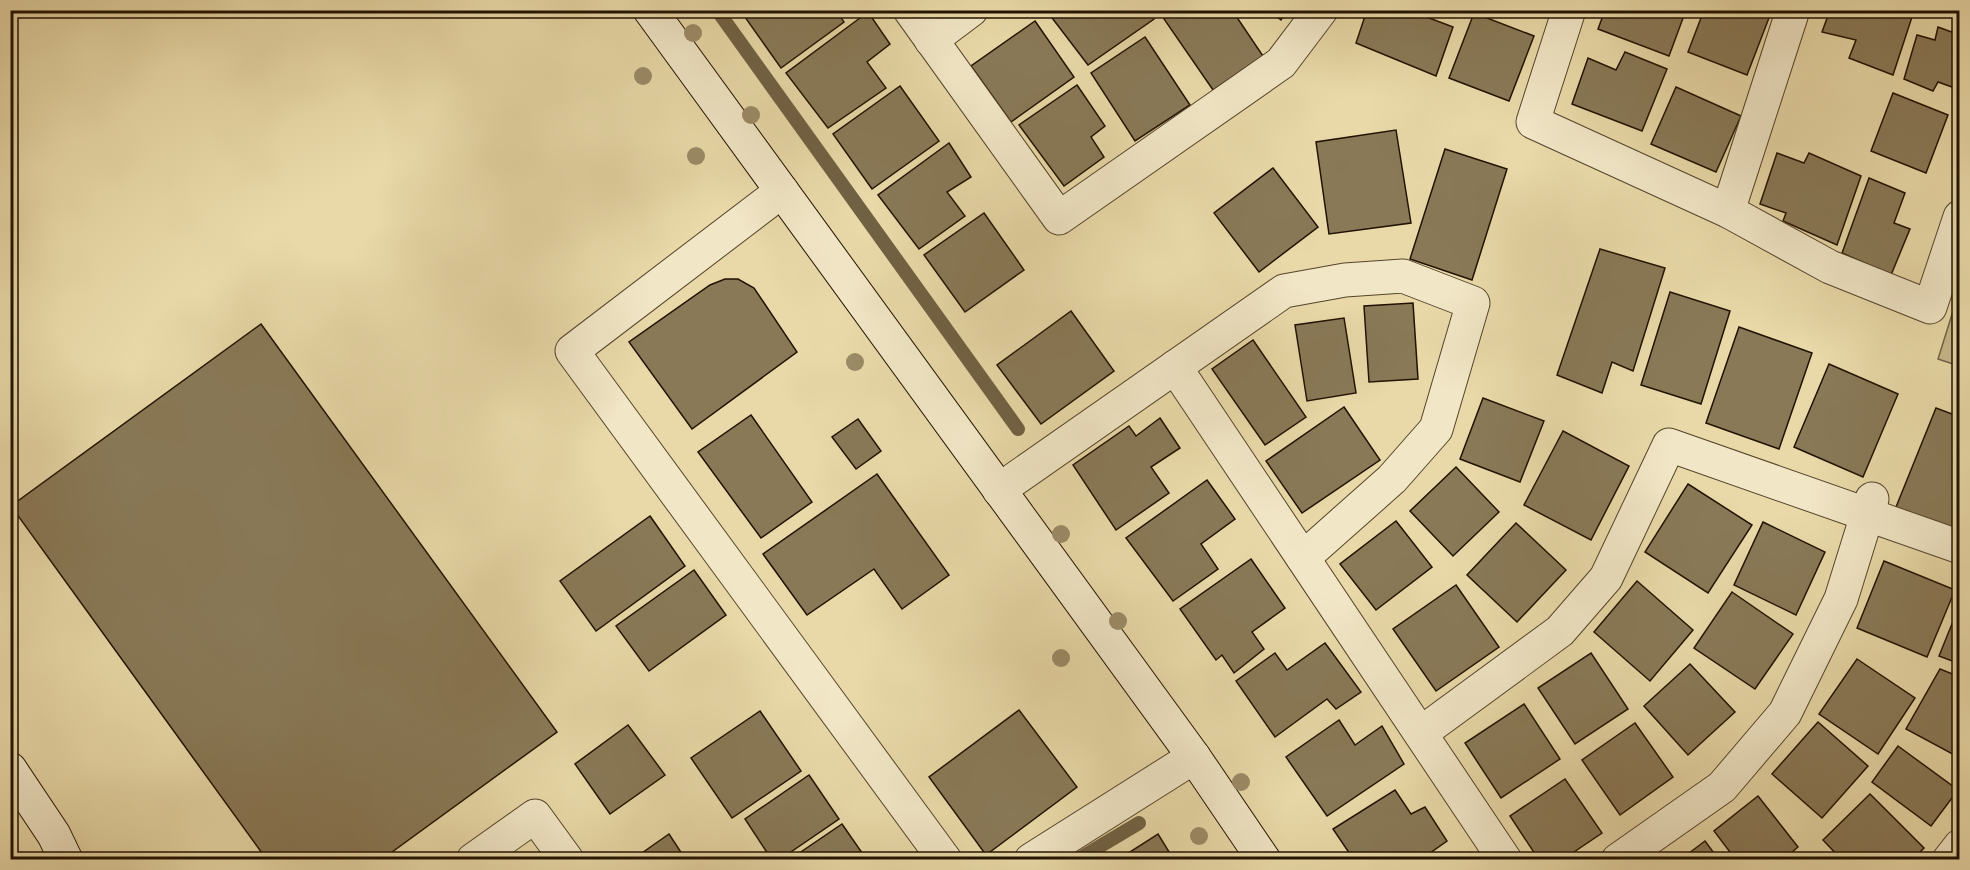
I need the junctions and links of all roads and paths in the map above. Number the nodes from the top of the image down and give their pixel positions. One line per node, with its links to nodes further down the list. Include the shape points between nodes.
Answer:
1 (650, 10): 8 (street)
2 (910, 10): 7 (street)
3 (971, 10): 7 (street)
4 (1321, 10): 7 (street, via 1281,63 1059,218)
5 (1569, 10): 9 (street, via 1533,122)
6 (1793, 10): 9 (street)
7 (931, 40)
8 (782, 191): 12 (street); 23 (street, via 572,351)
9 (1728, 211): 10 (street, via 1830,267 1930,308)
10 (1959, 217)
11 (1175, 367): 12 (street); 15 (street); 15 (street, via 1284,291 1346,280 1403,276 1473,303 1436,429 1392,479)
12 (999, 490): 17 (street)
13 (1870, 507): 14 (street); 16 (street, via 1669,445 1606,578 1560,630); 27 (street, via 1841,599 1785,713 1722,787)
14 (1959, 548)
15 (1303, 558): 16 (street)
16 (1421, 733): 26 (street)
17 (1194, 757): 24 (street); 25 (street)
18 (10, 769): 20 (street)
19 (1959, 846): 28 (street)
20 (66, 860)
21 (474, 860): 22 (street, via 535,816)
22 (567, 860)
23 (945, 860)
24 (1031, 860)
25 (1264, 860)
26 (1505, 860)
27 (1618, 860)
28 (1949, 860)

